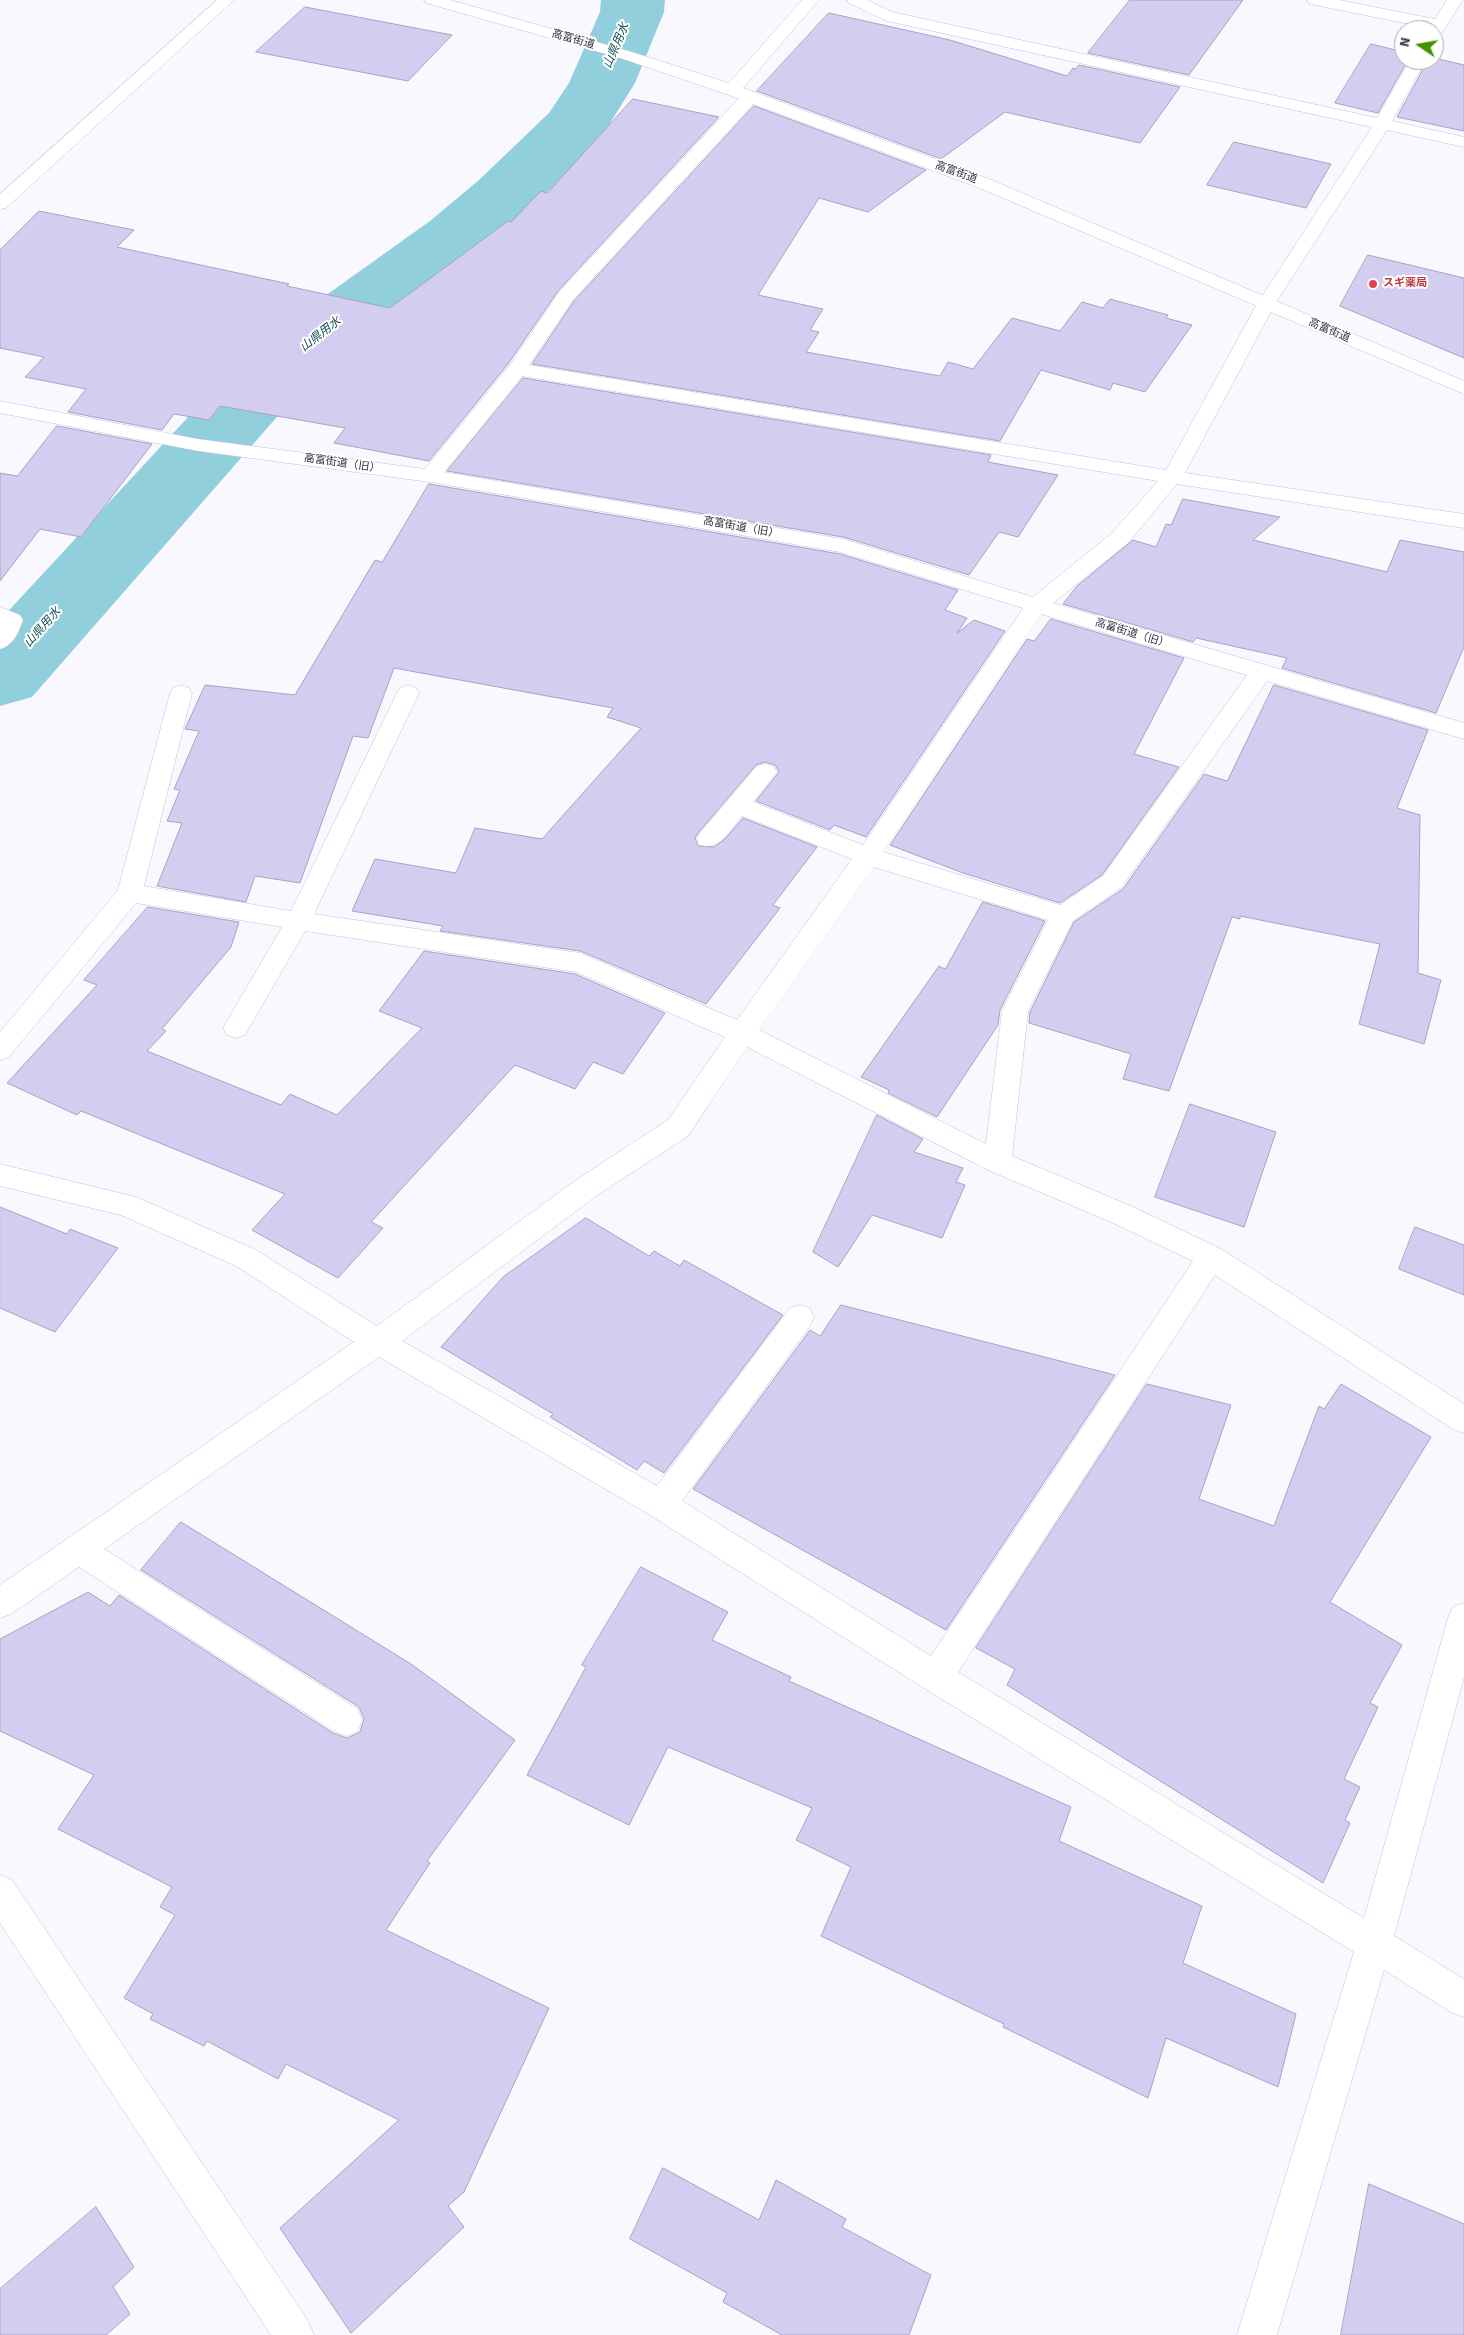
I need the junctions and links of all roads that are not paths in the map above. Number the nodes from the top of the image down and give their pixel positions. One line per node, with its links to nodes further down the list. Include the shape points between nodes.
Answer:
1 (226, 0): 13 (street)
2 (432, 0): 10 (street, 高富街道, via 601,47)
3 (811, 0): 10 (street)
4 (855, 0): 11 (street, via 887,16)
5 (1315, 0): 7 (street)
6 (1455, 0): 8 (street)
7 (1398, 20)
8 (1442, 20)
9 (1412, 70): 11 (street)
10 (741, 94): 14 (street, 高富街道, via 983,183); 15 (street, via 566,296)
11 (1382, 124): 12 (street); 14 (street)
12 (1464, 142)
13 (1, 203)
14 (1266, 304): 16 (street, 高富街道); 19 (street)
15 (518, 369): 18 (street); 19 (street)
16 (1464, 388)
17 (0, 407): 18 (street, 高富街道（旧）, via 198,445)
18 (430, 476): 21 (street, 高富街道（旧）, via 843,546)
19 (1172, 477): 20 (street); 21 (street, via 1120,538)
20 (1464, 521)
21 (1036, 605): 24 (street, 高富街道（旧）); 31 (street)
22 (0, 614): 23 (street, via 12,620)
23 (0, 642)
24 (1261, 672): 27 (street, 高富街道（旧）); 33 (street, via 1112,882)
25 (180, 693): 32 (street)
26 (408, 694): 34 (street)
27 (1464, 732)
28 (765, 772): 29 (street)
29 (737, 805): 30 (street); 31 (street)
30 (709, 840)
31 (868, 856): 33 (street); 36 (street)
32 (130, 893): 34 (street); 37 (street)
33 (1063, 915): 38 (street, via 1015,1011)
34 (298, 921): 35 (street); 36 (street, via 580,964)
35 (236, 1028)
36 (742, 1033): 38 (street); 42 (street, via 678,1128 586,1188)
37 (0, 1050)
38 (998, 1162): 40 (street, via 1121,1214)
39 (0, 1175): 42 (street, via 126,1205 246,1258)
40 (1211, 1257): 43 (street); 48 (street)
41 (800, 1317): 44 (street)
42 (378, 1342): 44 (street); 45 (street)
43 (1464, 1420)
44 (661, 1506): 48 (street)
45 (78, 1549): 46 (street); 49 (street)
46 (0, 1603)
47 (1464, 1618): 51 (street)
48 (936, 1677): 51 (street)
49 (346, 1720)
50 (0, 1892): 53 (street)
51 (1374, 1945): 52 (street); 54 (street)
52 (1464, 1999)
53 (294, 2335)
54 (1257, 2335)

